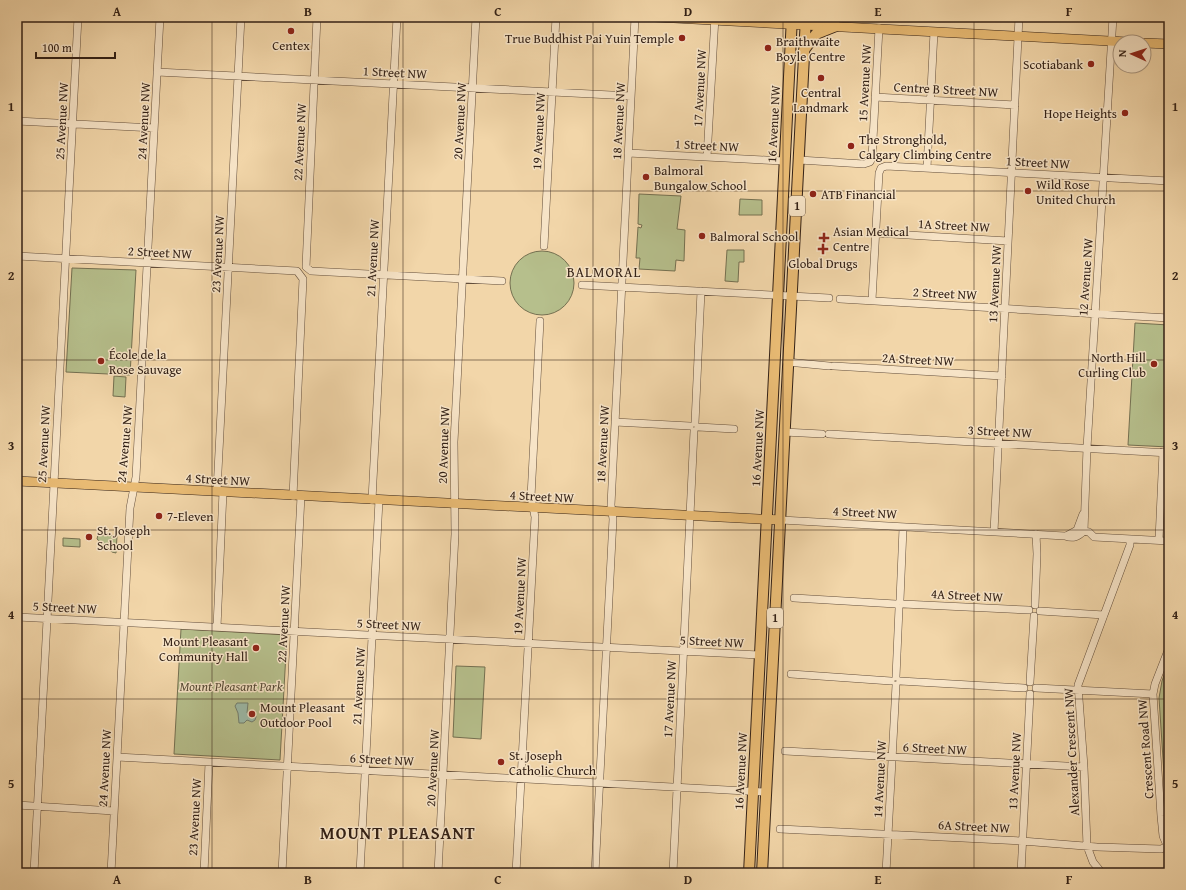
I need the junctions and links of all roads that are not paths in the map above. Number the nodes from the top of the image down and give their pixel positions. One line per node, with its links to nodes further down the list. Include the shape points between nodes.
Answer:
1 (78, 17): 36 (street, 25 Avenue NW)
2 (160, 17): 25 (street, 24 Avenue NW)
3 (241, 17): 26 (street, 23 Avenue NW)
4 (317, 17): 27 (street, 22 Avenue NW)
5 (397, 17): 28 (street, 21 Avenue NW)
6 (476, 17): 29 (street, 20 Avenue NW)
7 (556, 17): 30 (street, 19 Avenue NW)
8 (635, 17): 31 (street, 18 Avenue NW)
9 (655, 17): 13 (main road)
10 (823, 17): 16 (highway)
11 (1019, 17): 20 (street, 13 Avenue NW)
12 (1113, 17): 19 (street, 12 Avenue NW)
13 (715, 19): 14 (main road); 39 (street, 17 Avenue NW)
14 (792, 20): 15 (main road); 41 (highway, 16 Avenue NW / 1)
15 (806, 21): 16 (main road); 24 (highway, 16 Avenue NW / 1)
16 (836, 26): 17 (main road); 24 (highway, via 816,34)
17 (879, 28): 18 (main road); 32 (street, 15 Avenue NW)
18 (934, 32): 20 (main road); 33 (street)
19 (1112, 34)
20 (1018, 36): 21 (main road); 34 (street, 13 Avenue NW)
21 (1112, 41): 44 (street, 12 Avenue NW)
22 (1152, 43): 23 (main road)
23 (1169, 44)
24 (804, 50): 40 (highway, 16 Avenue NW / 1)
25 (157, 72): 26 (street, 1 Street NW); 37 (street, 24 Avenue NW)
26 (238, 76): 27 (street, 1 Street NW); 52 (street, 23 Avenue NW)
27 (314, 80): 28 (street, 1 Street NW); 54 (street, 22 Avenue NW, via 305,264 311,271)
28 (393, 84): 29 (street, 1 Street NW); 54 (street, 21 Avenue NW)
29 (472, 88): 30 (street, 1 Street NW); 55 (street, 20 Avenue NW)
30 (552, 92): 31 (street, 1 Street NW); 48 (street, 19 Avenue NW)
31 (631, 96): 38 (street, 18 Avenue NW)
32 (875, 97): 33 (street, Centre B Street NW); 40 (street, 15 Avenue NW, via 870,162 864,164)
33 (931, 100): 34 (street, Centre B Street NW); 42 (street)
34 (1015, 105): 43 (street, 13 Avenue NW)
35 (17, 121): 36 (street)
36 (72, 124): 37 (street); 50 (street, 25 Avenue NW)
37 (154, 128): 51 (street, 24 Avenue NW)
38 (628, 153): 39 (street, 1 Street NW); 58 (street, 18 Avenue NW)
39 (707, 157): 41 (street, 1 Street NW)
40 (799, 160): 61 (highway, 16 Avenue NW / 1)
41 (784, 161): 60 (highway, 16 Avenue NW / 1)
42 (927, 168): 43 (street, 1 Street NW); 46 (street, 1 Street NW, via 881,168)
43 (1012, 173): 44 (street, 1 Street NW); 47 (street, 13 Avenue NW)
44 (1104, 178): 45 (street, 1 Street NW); 66 (street, 12 Avenue NW)
45 (1169, 181)
46 (875, 233): 47 (street, 1A Street NW); 64 (street)
47 (1008, 241): 65 (street, 13 Avenue NW)
48 (544, 246)
49 (17, 256): 50 (street, 2 Street NW)
50 (66, 259): 51 (street, 2 Street NW); 79 (street, 25 Avenue NW)
51 (147, 263): 52 (street, 2 Street NW); 80 (street, 24 Avenue NW, via 136,477)
52 (228, 267): 53 (street, 2 Street NW, via 297,271); 81 (street, 23 Avenue NW)
53 (301, 274): 82 (street, 22 Avenue NW, via 303,279)
54 (383, 275): 55 (street); 83 (street, 21 Avenue NW)
55 (463, 279): 56 (street); 84 (street, 20 Avenue NW, via 454,450)
56 (502, 281)
57 (582, 285): 58 (street)
58 (621, 288): 59 (street); 71 (street, 18 Avenue NW)
59 (701, 291): 60 (street); 72 (street, 17 Avenue NW)
60 (777, 295): 61 (street); 88 (highway, 16 Avenue NW / 1)
61 (792, 296): 62 (street); 69 (highway, 16 Avenue NW / 1)
62 (829, 298)
63 (840, 299): 64 (street, 2 Street NW)
64 (872, 300): 65 (street, 2 Street NW)
65 (1005, 308): 66 (street, 2 Street NW); 70 (street, 13 Avenue NW)
66 (1095, 313): 67 (street, 2 Street NW); 76 (street, 12 Avenue NW)
67 (1169, 318)
68 (540, 321): 85 (street, 19 Avenue NW, via 531,497)
69 (787, 362): 70 (street, 2A Street NW); 74 (highway, 16 Avenue NW / 1)
70 (1002, 376): 75 (street, 13 Avenue NW)
71 (615, 422): 72 (street); 86 (street, 18 Avenue NW)
72 (694, 427): 73 (street); 87 (street, 17 Avenue NW)
73 (734, 429)
74 (784, 432): 75 (street, 3 Street NW); 89 (highway, 16 Avenue NW / 1)
75 (998, 443): 76 (street, 3 Street NW); 92 (street, 13 Avenue NW)
76 (1087, 448): 77 (street, 3 Street NW); 91 (street, 12 Avenue NW, via 1083,514 1085,522)
77 (1166, 453): 95 (street)
78 (17, 481): 79 (main road, 4 Street NW)
79 (53, 483): 80 (main road, 4 Street NW); 102 (street, 25 Avenue NW)
80 (133, 488): 81 (main road, 4 Street NW); 103 (street, 24 Avenue NW)
81 (220, 492): 82 (main road, 4 Street NW); 104 (street, 23 Avenue NW)
82 (297, 496): 83 (main road, 4 Street NW); 105 (street, 22 Avenue NW)
83 (376, 500): 84 (main road, 4 Street NW); 106 (street, 21 Avenue NW)
84 (454, 504): 85 (main road, 4 Street NW); 107 (street, 20 Avenue NW)
85 (534, 508): 86 (main road, 4 Street NW); 108 (street, 19 Avenue NW)
86 (612, 512): 87 (main road, 4 Street NW); 109 (street, 18 Avenue NW)
87 (690, 516): 88 (main road, 4 Street NW); 111 (street, 17 Avenue NW)
88 (766, 520): 89 (main road, 4 Street NW); 112 (highway, 16 Avenue NW / 1)
89 (781, 520): 90 (street, 4 Street NW); 134 (highway, 16 Avenue NW / 1)
90 (904, 528): 92 (street, 4 Street NW); 98 (street, 14 Avenue NW)
91 (1081, 530): 93 (street, 4 Street NW, via 1072,538); 94 (street, via 1089,532 1094,537)
92 (994, 532): 93 (street, 4 Street NW)
93 (1039, 535): 99 (street)
94 (1130, 539): 95 (street); 100 (street, Alexander Crescent NW)
95 (1160, 540): 96 (street)
96 (1169, 541)
97 (794, 598): 98 (street, 4A Street NW)
98 (900, 604): 99 (street, 4A Street NW); 114 (street, 14 Avenue NW)
99 (1034, 611): 100 (street, 4A Street NW); 115 (street)
100 (1104, 615): 118 (street, Alexander Crescent NW, via 1078,683)
101 (17, 617): 102 (street, 5 Street NW)
102 (47, 618): 103 (street, 5 Street NW); 136 (street, 25 Avenue NW)
103 (124, 623): 104 (street, 5 Street NW); 122 (street, 24 Avenue NW)
104 (217, 627): 105 (street, 5 Street NW)
105 (294, 632): 106 (street, 5 Street NW); 126 (street, 22 Avenue NW)
106 (372, 636): 107 (street, 5 Street NW); 128 (street, 21 Avenue NW)
107 (450, 639): 108 (street, 5 Street NW); 129 (street, 20 Avenue NW)
108 (528, 643): 109 (street, 5 Street NW); 130 (street, 19 Avenue NW)
109 (606, 647): 111 (street, 5 Street NW); 131 (street, 18 Avenue NW)
110 (1169, 648): 120 (street, Crescent Road NW)
111 (684, 652): 112 (street, 5 Street NW); 132 (street, 17 Avenue NW)
112 (759, 655): 133 (highway, 16 Avenue NW / 1)
113 (791, 674): 114 (street)
114 (895, 681): 116 (street); 123 (street, 14 Avenue NW)
115 (1030, 682): 116 (street); 117 (street)
116 (1024, 688): 119 (street)
117 (1036, 688): 118 (street); 119 (street, via 1035,692)
118 (1078, 690): 120 (street); 127 (street, Alexander Crescent NW)
119 (1030, 694): 125 (street, 13 Avenue NW)
120 (1153, 694): 142 (street, Crescent Road NW, via 1161,816)
121 (785, 751): 123 (street, 6 Street NW)
122 (117, 757): 124 (street, 6 Street NW); 137 (street, 24 Avenue NW)
123 (892, 758): 125 (street, 6 Street NW); 139 (street, 14 Avenue NW)
124 (209, 762): 126 (street, 6 Street NW); 145 (street, 23 Avenue NW)
125 (1026, 765): 127 (street, 6 Street NW); 140 (street, 13 Avenue NW)
126 (288, 767): 128 (street, 6 Street NW); 146 (street, 22 Avenue NW)
127 (1084, 767): 141 (street, Alexander Crescent NW)
128 (365, 770): 129 (street, 6 Street NW); 147 (street, 21 Avenue NW)
129 (443, 774): 130 (street, 6 Street NW); 148 (street, 20 Avenue NW)
130 (522, 778): 131 (street, 6 Street NW); 149 (street, 19 Avenue NW)
131 (599, 782): 132 (street, 6 Street NW); 150 (street, 18 Avenue NW)
132 (677, 787): 133 (street, 6 Street NW); 151 (street, 17 Avenue NW)
133 (752, 791): 134 (street, 6 Street NW); 152 (highway, 16 Avenue NW / 1)
134 (766, 792): 153 (highway, 16 Avenue NW / 1)
135 (17, 805): 136 (street)
136 (37, 806): 137 (street); 143 (street, 25 Avenue NW)
137 (114, 811): 144 (street, 24 Avenue NW)
138 (780, 829): 139 (street, 6A Street NW)
139 (888, 833): 140 (street, 6A Street NW); 154 (street, 14 Avenue NW)
140 (1022, 840): 141 (street, 6A Street NW); 155 (street, 13 Avenue NW)
141 (1087, 846): 142 (street, 6A Street NW); 156 (street, Alexander Crescent NW, via 1093,862)
142 (1168, 848)
143 (34, 873)
144 (111, 873)
145 (204, 873)
146 (282, 873)
147 (360, 873)
148 (438, 873)
149 (516, 873)
150 (595, 873)
151 (673, 873)
152 (748, 873)
153 (762, 873)
154 (886, 873)
155 (1021, 873)
156 (1102, 873)

